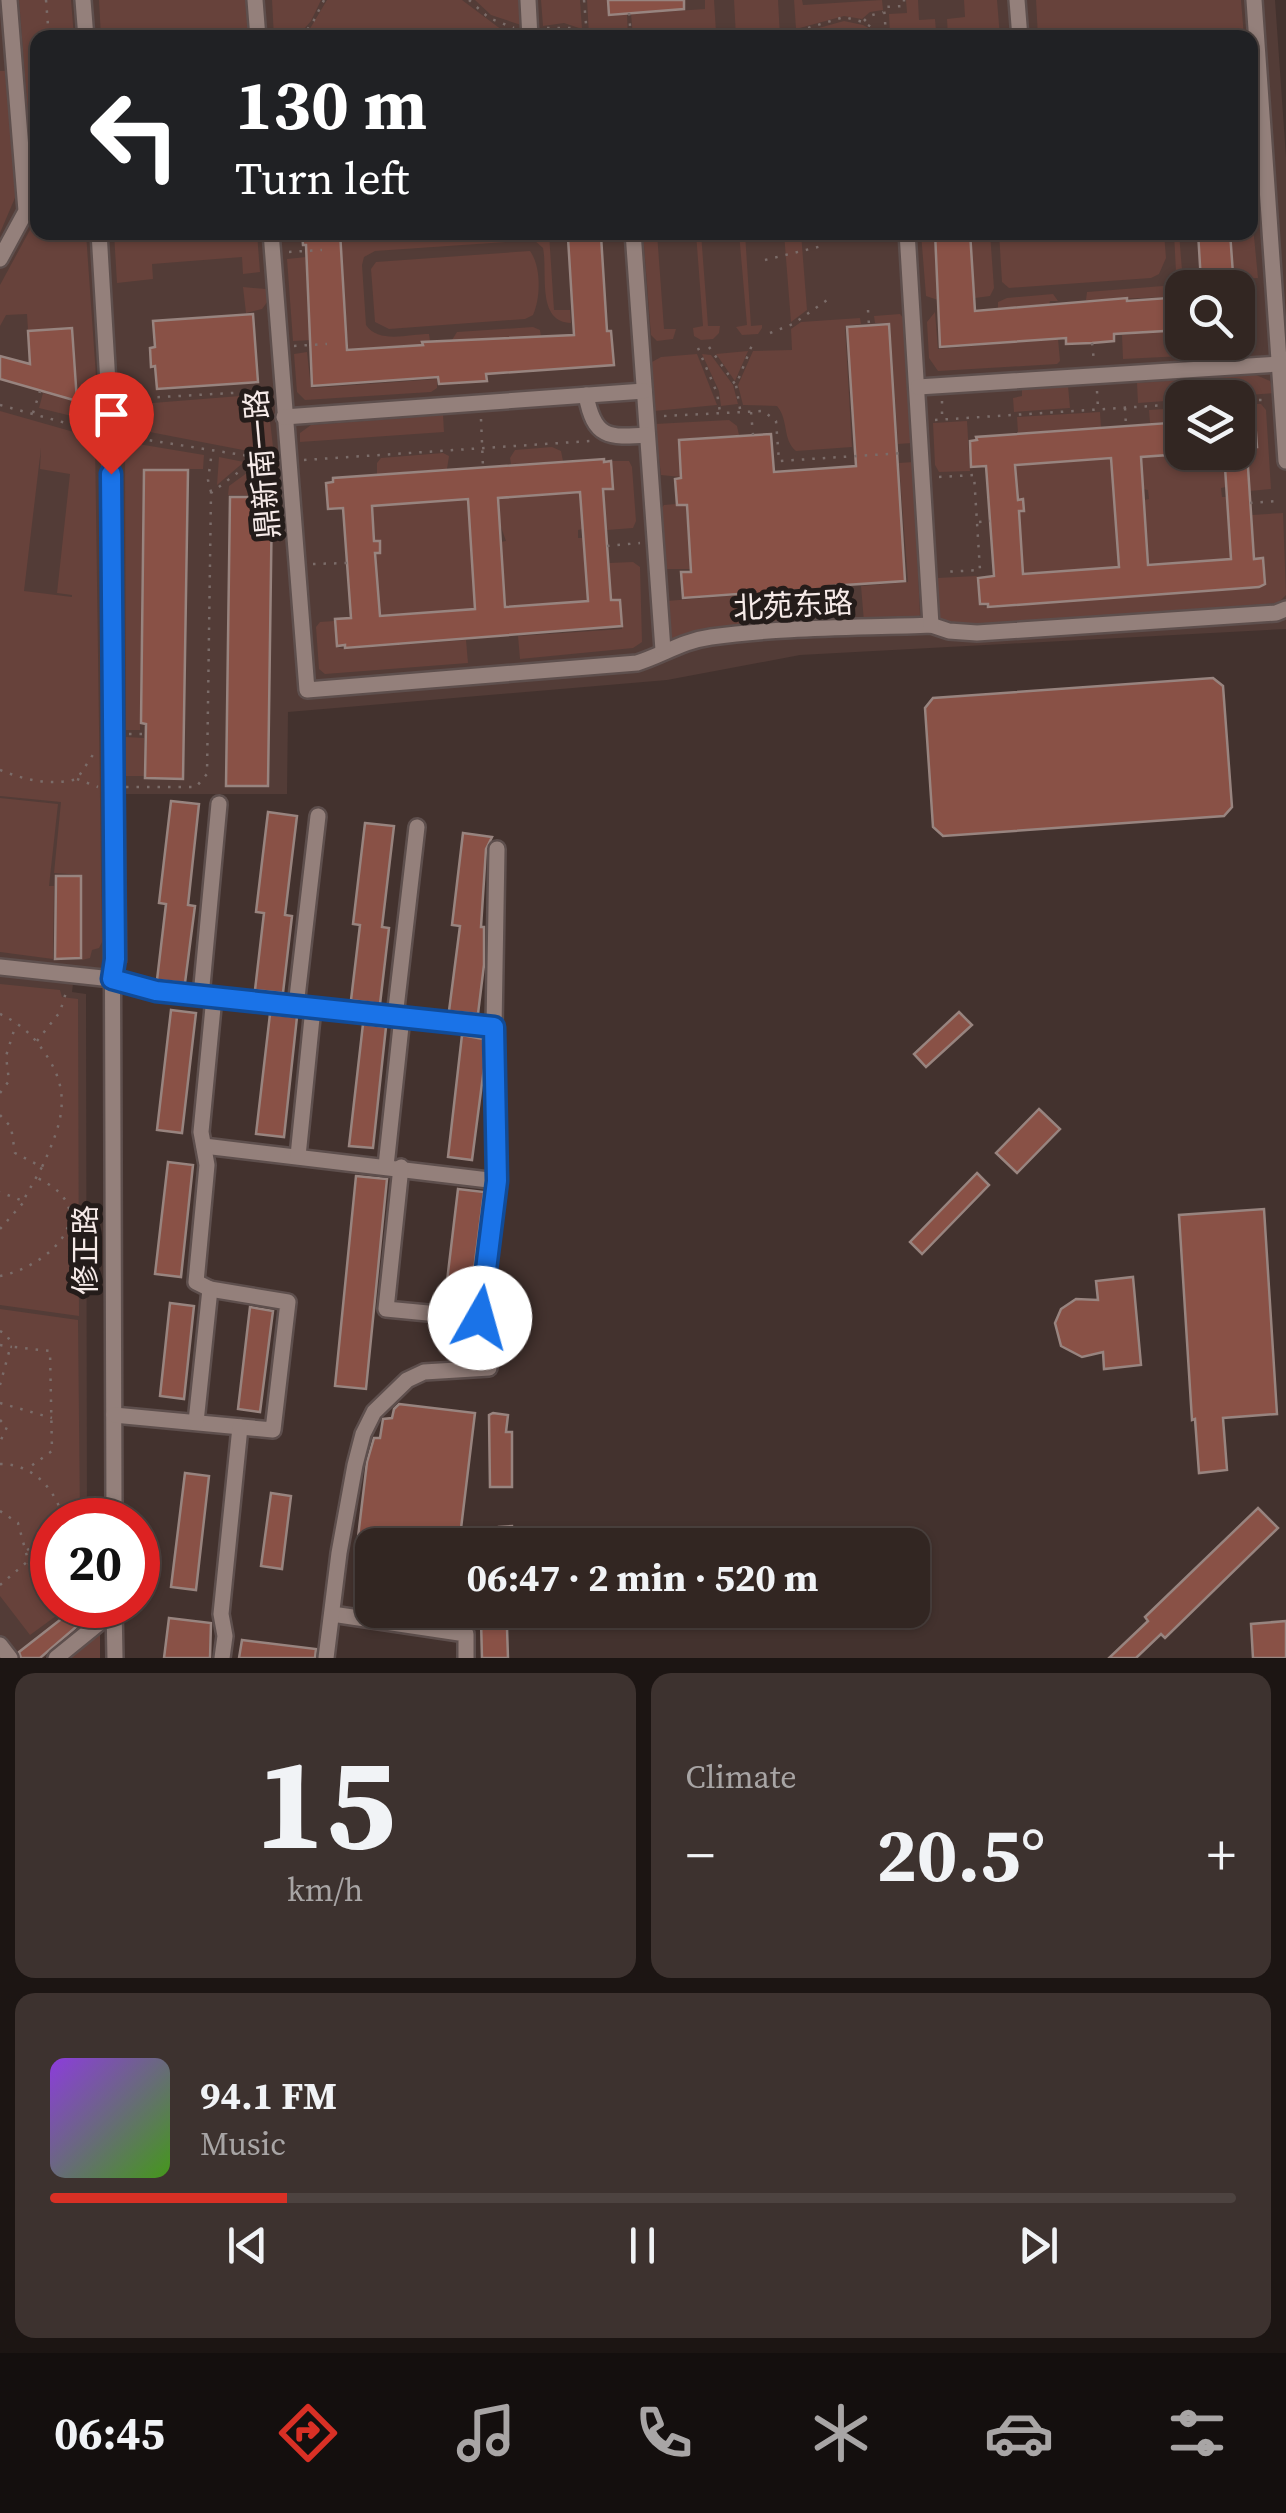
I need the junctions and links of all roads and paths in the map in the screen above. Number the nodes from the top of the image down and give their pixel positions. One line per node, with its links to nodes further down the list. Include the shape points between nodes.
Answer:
1 (9, 0): 31 (street)
2 (46, 0): 15 (path)
3 (83, 0): 16 (street)
4 (255, 0): 17 (street)
5 (324, 0): 18 (path)
6 (469, 0): 19 (path, via 501,24)
7 (528, 0): 20 (street)
8 (584, 0): 23 (path)
9 (904, 0): 12 (path, via 904,6)
10 (1017, 0): 28 (street)
11 (1254, 0): 29 (street)
12 (885, 12): 14 (path); 27 (path)
13 (629, 13): 24 (path)
14 (863, 22): 25 (path, via 844,18); 26 (path)
15 (48, 30)
16 (85, 30)
17 (257, 30)
18 (308, 30)
19 (524, 30)
20 (531, 30)
21 (541, 30): 22 (path)
22 (571, 30)
23 (587, 30)
24 (630, 30)
25 (802, 30)
26 (876, 30)
27 (887, 30)
28 (1019, 30)
29 (1254, 30)
30 (1258, 142): 53 (street)
31 (30, 189)
32 (30, 210): 40 (street)
33 (99, 240): 119 (street, 修正路, via 110,425)
34 (272, 240): 75 (street, 鼎新南一路)
35 (634, 240): 59 (street)
36 (908, 240): 56 (street)
37 (826, 246): 41 (path)
38 (322, 250): 39 (path)
39 (284, 252)
40 (0, 259)
41 (765, 260)
42 (830, 298): 45 (path)
43 (868, 310): 44 (path)
44 (869, 325)
45 (770, 333)
46 (1092, 342): 52 (path)
47 (327, 344): 49 (path)
48 (752, 344): 54 (path)
49 (290, 346)
50 (709, 347): 54 (path)
51 (698, 348): 72 (path)
52 (1094, 364)
53 (1280, 364): 56 (street); 90 (street)
54 (736, 385): 71 (path)
55 (1096, 385): 68 (path)
56 (918, 387): 104 (street)
57 (40, 391): 73 (path)
58 (269, 391): 63 (path)
59 (644, 391): 61 (street); 80 (street)
60 (941, 394): 77 (path)
61 (586, 395): 75 (street); 80 (street, via 604,433)
62 (1255, 399): 67 (path)
63 (122, 400)
64 (0, 405): 73 (path)
65 (1165, 405): 66 (path)
66 (1125, 408): 68 (path); 78 (path)
67 (1272, 408)
68 (1098, 410): 77 (path)
69 (752, 411): 71 (path); 81 (path); 86 (path, via 776,421 779,461)
70 (480, 412): 84 (path)
71 (741, 412): 72 (path)
72 (720, 413): 74 (path)
73 (32, 414): 79 (path)
74 (654, 416)
75 (284, 417): 106 (street, 鼎新南一路)
76 (929, 420): 77 (path)
77 (942, 420)
78 (1126, 426)
79 (97, 432)
80 (647, 435): 105 (street)
81 (752, 435)
82 (122, 436): 85 (path)
83 (600, 441): 84 (path)
84 (482, 448): 89 (path); 91 (path)
85 (212, 450): 87 (path); 93 (path)
86 (914, 452)
87 (257, 458): 88 (path); 93 (path)
88 (280, 460)
89 (302, 460)
90 (1286, 461)
91 (483, 468)
92 (932, 478): 97 (path, via 974,475)
93 (211, 494): 112 (path, via 207,774 196,787)
94 (1278, 501): 95 (path)
95 (1250, 503)
96 (990, 521): 97 (path)
97 (977, 522): 102 (path, via 980,570)
98 (642, 543): 99 (path)
99 (607, 546)
100 (347, 563): 101 (path)
101 (309, 564)
102 (938, 572)
103 (1286, 609): 104 (street, 北苑东路, via 978,632)
104 (931, 625): 105 (street, 北苑东路, via 710,637)
105 (663, 650): 106 (street, 北苑东路, via 638,663)
106 (307, 690)
107 (123, 734): 108 (path)
108 (146, 734)
109 (102, 739): 111 (path)
110 (0, 770): 111 (path, via 40,782)
111 (76, 779): 113 (path)
112 (123, 787)
113 (102, 788)
114 (219, 804): 121 (street)
115 (318, 816): 122 (street)
116 (416, 827): 124 (street)
117 (496, 849): 126 (street)
118 (0, 967): 120 (street)
119 (112, 979): 120 (street); 121 (street); 147 (street, 修正路)
120 (72, 982): 127 (path)
121 (207, 997): 122 (street); 130 (street)
122 (304, 1007): 124 (street); 131 (street)
123 (0, 1014): 125 (path)
124 (398, 1017): 126 (street); 132 (street)
125 (16, 1023): 127 (path); 128 (path, via 6,1056 9,1081)
126 (494, 1027): 135 (street)
127 (37, 1041): 133 (path, via 63,1095 57,1134)
128 (0, 1093)
129 (1, 1119): 133 (path, via 13,1132 15,1153)
130 (204, 1146): 131 (street); 140 (street, via 196,1282)
131 (298, 1156): 132 (street)
132 (393, 1166): 135 (street); 135 (street, via 386,1309 480,1318)
133 (42, 1167): 134 (path)
134 (37, 1178): 137 (path); 139 (path, via 64,1196 70,1223 41,1260)
135 (497, 1181)
136 (0, 1192): 137 (path)
137 (24, 1201): 138 (path)
138 (0, 1230)
139 (0, 1276)
140 (210, 1289): 150 (street); 151 (street, via 288,1302 272,1430)
141 (0, 1331): 143 (path)
142 (0, 1345): 143 (path)
143 (14, 1347): 145 (path); 148 (path, via 50,1351)
144 (488, 1368): 162 (street, via 424,1372 374,1412 355,1466)
145 (0, 1385)
146 (0, 1402): 148 (path)
147 (114, 1414): 150 (street); 156 (street, 修正路)
148 (53, 1419): 154 (path, via 52,1450)
149 (0, 1420): 152 (path, via 6,1427)
150 (196, 1422): 151 (street)
151 (240, 1427): 169 (street)
152 (0, 1442)
153 (0, 1464): 154 (path)
154 (27, 1469): 155 (path)
155 (53, 1498)
156 (114, 1498)
157 (0, 1511): 159 (path, via 18,1524)
158 (30, 1548): 159 (path)
159 (27, 1550): 160 (path)
160 (30, 1560): 161 (path)
161 (0, 1585)
162 (332, 1614): 170 (street); 171 (street, via 466,1634)
163 (91, 1628): 167 (street)
164 (114, 1628): 168 (street)
165 (0, 1645): 166 (street)
166 (10, 1658)
167 (56, 1658)
168 (115, 1658)
169 (222, 1658)
170 (326, 1658)
171 (466, 1658)

